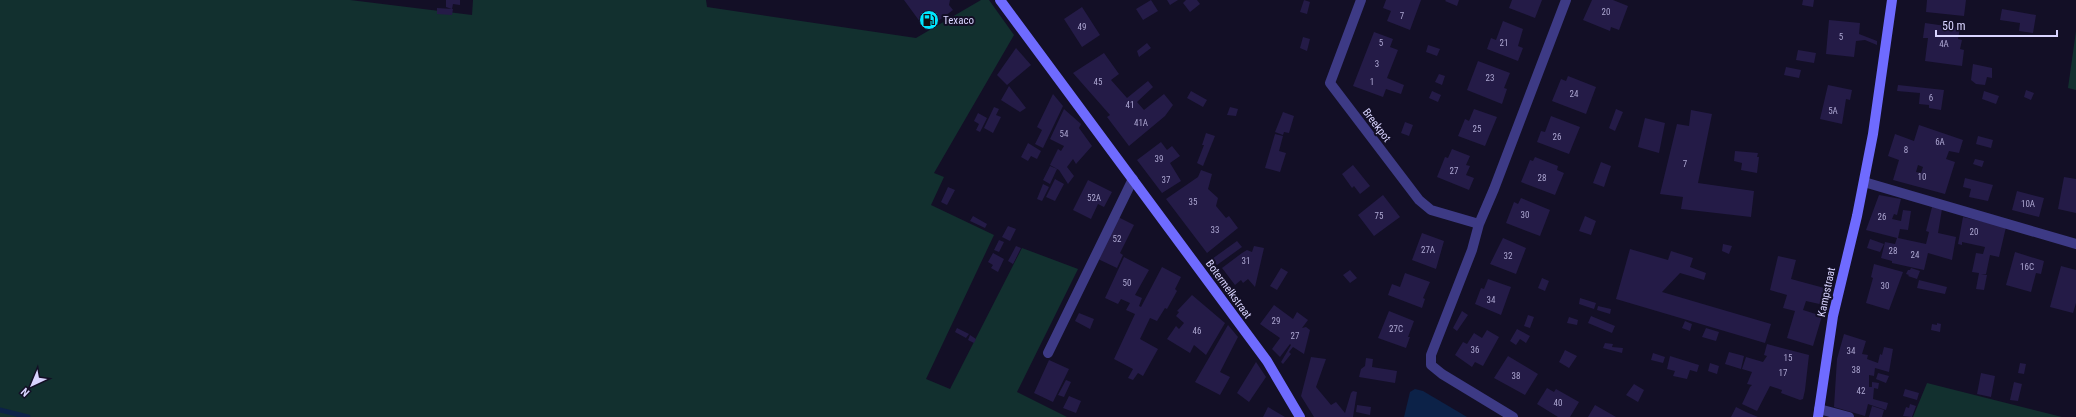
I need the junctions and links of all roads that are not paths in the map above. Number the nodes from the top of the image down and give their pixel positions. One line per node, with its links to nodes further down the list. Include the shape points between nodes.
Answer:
1 (1000, 0): 5 (street, Botermelkstraat)
2 (1361, 0): 7 (street, Breekpot, via 1330,83 1419,200 1431,210)
3 (1566, 0): 7 (street)
4 (1892, 0): 6 (street, Kampstraat, via 1882,79)
5 (1133, 179): 9 (street); 11 (street, Botermelkstraat, via 1267,361)
6 (1864, 182): 8 (street); 10 (street, Kampstraat, via 1833,316)
7 (1479, 224): 12 (street, via 1472,250 1431,355 1432,365 1442,374)
8 (2076, 244)
9 (1048, 353)
10 (1819, 413): 13 (street, Kampstraat)
11 (1300, 417)
12 (1513, 417)
13 (1849, 417)

